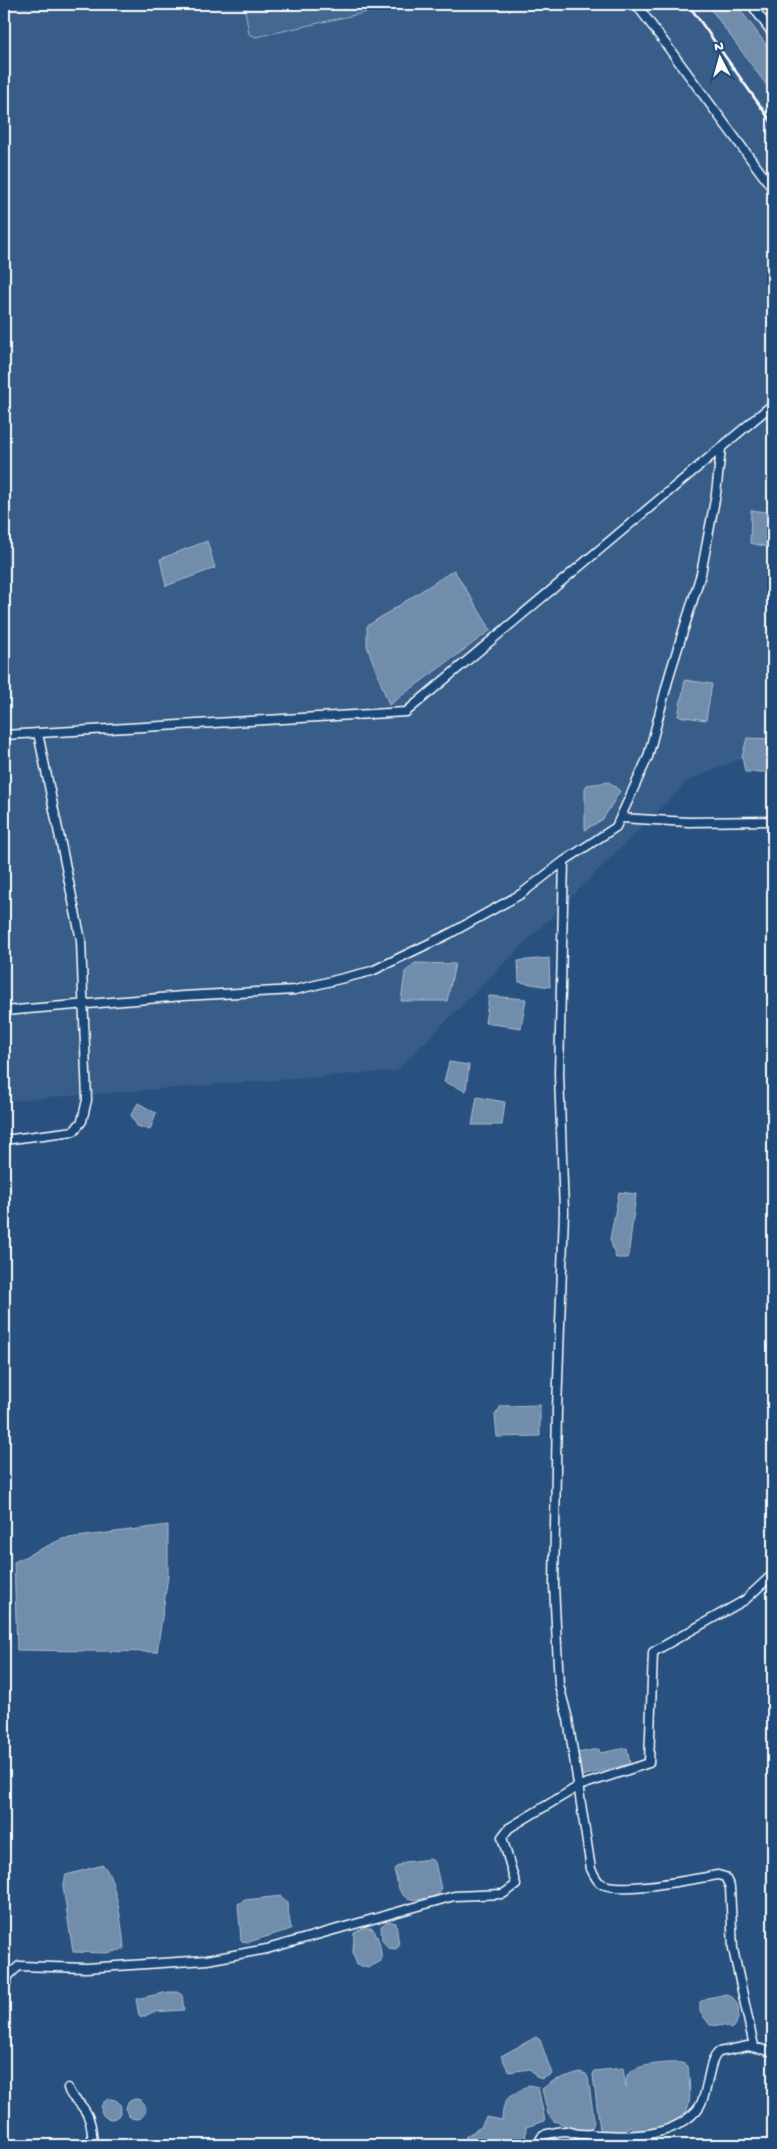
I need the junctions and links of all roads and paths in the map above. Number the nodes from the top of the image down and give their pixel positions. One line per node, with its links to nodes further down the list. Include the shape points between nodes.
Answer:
1 (636, 4): 4 (street)
2 (751, 4): 3 (street)
3 (773, 34)
4 (773, 189)
5 (773, 404): 6 (street)
6 (720, 449): 7 (street, via 406,712); 9 (street, via 716,494 701,574 648,757)
7 (38, 733): 8 (street); 12 (street, via 81,940)
8 (4, 735)
9 (621, 818): 10 (street, via 688,822); 11 (street, via 616,827)
10 (773, 820)
11 (564, 861): 12 (street, via 521,894 372,971 295,990); 16 (street, via 559,1074 564,1212 554,1585 559,1686)
12 (82, 1004): 13 (street); 14 (street, via 87,1100 79,1128)
13 (4, 1011)
14 (4, 1140)
15 (773, 1574): 16 (street, via 745,1600 653,1652 649,1763)
16 (579, 1786): 17 (street, via 509,1828 502,1837 516,1884 503,1894 454,1896 267,1949 207,1960 86,1968 19,1966 9,1975); 18 (street, via 591,1869 600,1883 608,1887 635,1887 718,1875 725,1877 732,1901 733,1949)
17 (4, 1989)
18 (754, 2046): 19 (street); 21 (street, via 740,2046 716,2054 702,2104 680,2122 642,2136)
19 (773, 2052)
20 (68, 2088): 22 (street, via 92,2124)
21 (591, 2134): 23 (street, via 566,2131 543,2135); 24 (street)
22 (93, 2145)
23 (537, 2145)
24 (592, 2145)

